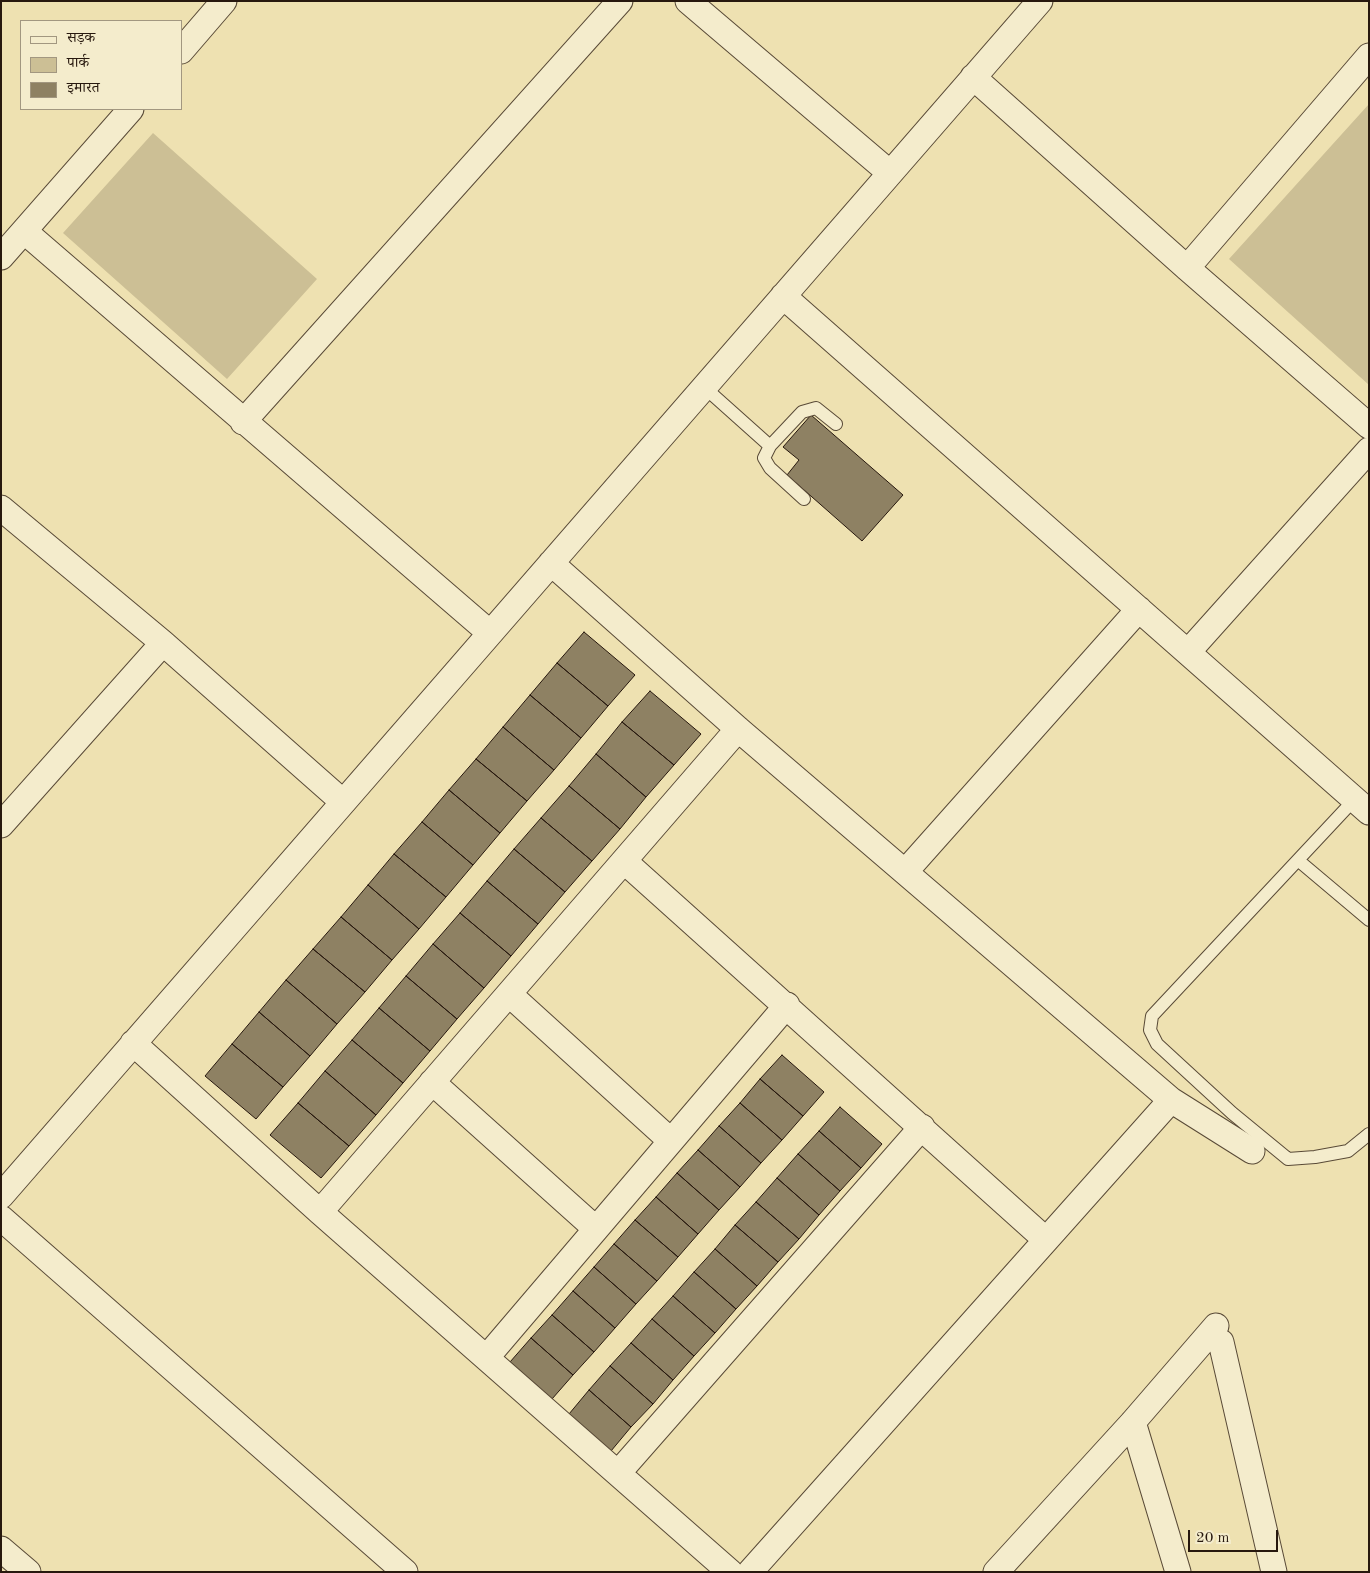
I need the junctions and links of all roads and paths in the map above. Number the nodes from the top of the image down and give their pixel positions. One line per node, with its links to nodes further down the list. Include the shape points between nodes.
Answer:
1 (224, 1): 5 (street)
2 (620, 1): 15 (street)
3 (688, 1): 9 (street)
4 (1040, 1): 7 (street)
5 (182, 50)
6 (1369, 56): 12 (street)
7 (973, 77): 9 (street); 12 (street)
8 (130, 110): 10 (street)
9 (890, 173): 13 (street)
10 (24, 231): 11 (street); 15 (street)
11 (1, 258)
12 (1187, 268): 17 (street)
13 (783, 296): 14 (street); 23 (street)
14 (704, 387): 18 (lane); 22 (street)
15 (243, 422): 24 (street)
16 (836, 424): 18 (lane, via 816,408 809,409 802,412)
17 (1369, 426)
18 (770, 446): 20 (lane, via 764,458 770,468)
19 (1369, 450): 26 (street)
20 (804, 499)
21 (1, 508): 25 (street)
22 (551, 563): 24 (street); 27 (street)
23 (1139, 609): 26 (street); 33 (street)
24 (490, 633): 28 (street)
25 (163, 643): 28 (street); 30 (street)
26 (1188, 652): 29 (street)
27 (738, 729): 31 (street); 33 (street)
28 (343, 802): 37 (street)
29 (1362, 806): 32 (lane)
30 (4, 816)
31 (624, 861): 35 (street); 36 (street)
32 (1299, 861): 34 (lane); 41 (lane, via 1152,1016 1150,1030 1157,1044 1288,1159 1315,1158 1348,1151)
33 (905, 872): 39 (street)
34 (1369, 920)
35 (509, 994): 38 (street); 42 (street)
36 (786, 1005): 40 (street); 42 (street)
37 (133, 1044): 44 (street); 45 (street)
38 (432, 1082): 45 (street); 47 (street)
39 (1171, 1100): 43 (street); 48 (street)
40 (922, 1127): 48 (street); 51 (street)
41 (1369, 1134)
42 (671, 1141): 47 (street)
43 (1252, 1151)
44 (1, 1196)
45 (320, 1212): 49 (street)
46 (1, 1218): 54 (street)
47 (596, 1230): 49 (street)
48 (1046, 1240): 56 (street)
49 (487, 1357): 51 (street)
50 (1132, 1422): 57 (street); 58 (street); 59 (street, via 1218,1334)
51 (619, 1472): 55 (street)
52 (1, 1549): 53 (street)
53 (28, 1572)
54 (404, 1572)
55 (730, 1572)
56 (750, 1572)
57 (996, 1572)
58 (1178, 1572)
59 (1274, 1572)

